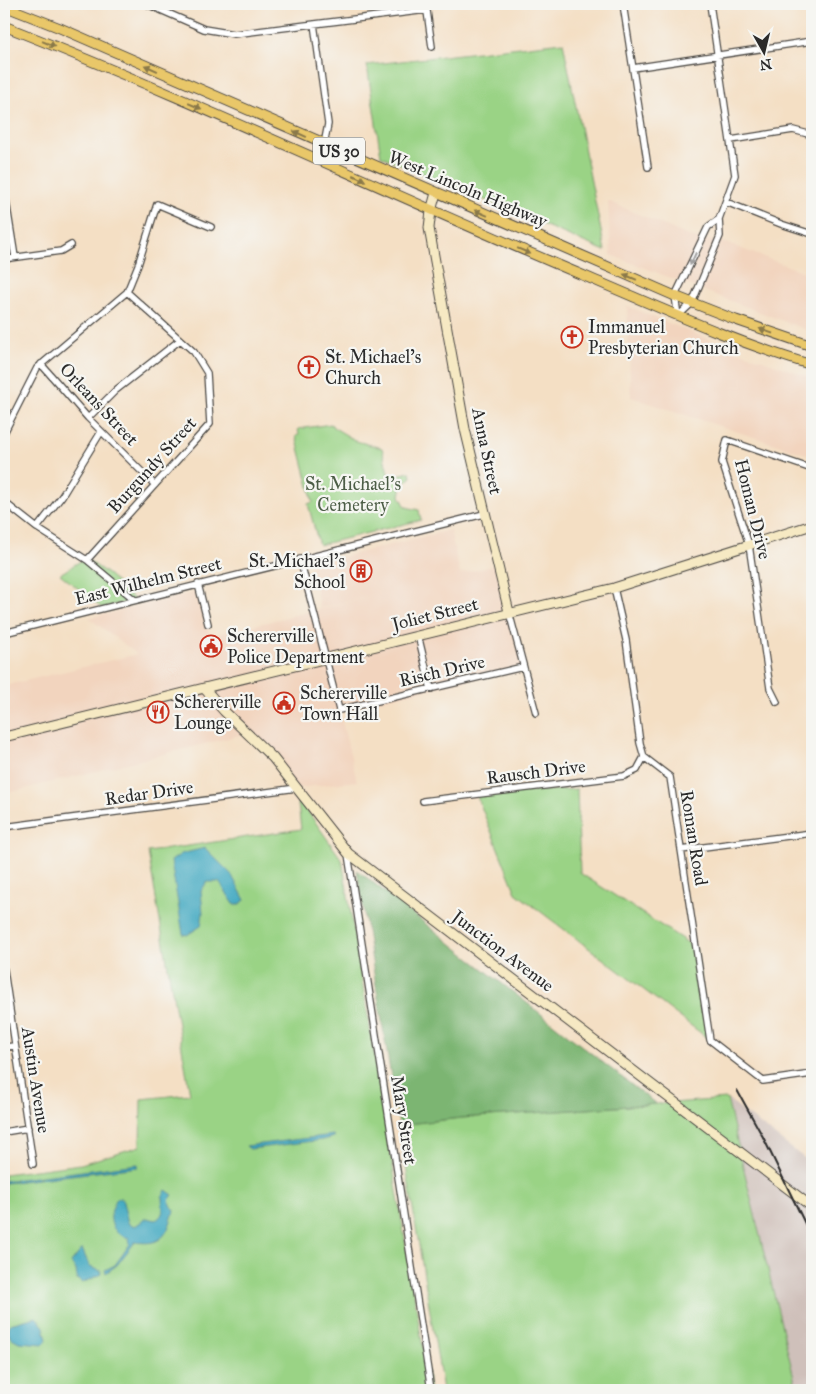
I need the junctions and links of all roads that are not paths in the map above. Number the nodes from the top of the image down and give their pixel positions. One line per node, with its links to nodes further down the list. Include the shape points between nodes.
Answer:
1 (147, 4): 6 (street, via 216,32 234,34)
2 (623, 4): 11 (street)
3 (710, 4): 10 (street)
4 (4, 6): 14 (main road, West Lincoln Highway / US 30, one-way to 4)
5 (427, 7): 6 (street); 9 (street)
6 (314, 24): 14 (street, via 328,124)
7 (4, 26): 15 (main road, West Lincoln Highway / US 30, one-way to 15)
8 (812, 41): 10 (street)
9 (432, 48)
10 (718, 55): 11 (street); 13 (street)
11 (633, 68): 16 (street)
12 (812, 135): 13 (street, via 793,130)
13 (731, 140): 19 (street, via 735,175)
14 (324, 145): 15 (street); 18 (main road, West Lincoln Highway / US 30)
15 (321, 160): 20 (main road, West Lincoln Highway / US 30, one-way to 20)
16 (648, 167)
17 (4, 188): 25 (street)
18 (436, 193): 20 (street, Anna Street); 28 (main road, West Lincoln Highway / US 30, one-way to 18)
19 (726, 202): 21 (street); 23 (street)
20 (431, 211): 30 (main road, West Lincoln Highway / US 30, one-way to 30); 41 (street, Anna Street, via 429,228 453,367)
21 (719, 219): 28 (street, one-way to 28, via 708,227); 29 (street, via 720,236)
22 (211, 227): 27 (street, via 157,204)
23 (812, 234)
24 (71, 245): 25 (street, via 61,251)
25 (15, 258): 26 (street)
26 (4, 259)
27 (127, 292): 31 (street, Burgundy Street); 33 (street)
28 (675, 296): 29 (main road, West Lincoln Highway / US 30); 30 (street)
29 (692, 303): 30 (street); 32 (main road, West Lincoln Highway / US 30, one-way to 29)
30 (678, 316): 34 (main road, West Lincoln Highway / US 30)
31 (180, 340): 35 (street, via 116,390); 39 (street, Burgundy Street, via 194,352 207,373 210,424)
32 (812, 346)
33 (41, 364): 35 (street, Orleans Street); 37 (street)
34 (812, 365)
35 (88, 418): 36 (street, Orleans Street)
36 (101, 432): 39 (street, Orleans Street); 43 (street, via 62,496)
37 (4, 433)
38 (812, 469): 44 (street, Homan Drive, via 727,440 722,462)
39 (155, 485): 45 (street, Burgundy Street)
40 (4, 502): 43 (street)
41 (484, 514): 46 (street, East Wilhelm Street); 50 (street, Anna Street)
42 (812, 525): 44 (street, Joliet Street)
43 (37, 528): 45 (street)
44 (749, 545): 48 (street, Joliet Street); 58 (street, Homan Drive, via 770,688)
45 (87, 560): 49 (street)
46 (300, 560): 47 (street, East Wilhelm Street); 54 (street)
47 (198, 584): 49 (street, East Wilhelm Street); 51 (street)
48 (614, 588): 50 (street, Joliet Street); 61 (street, via 626,640)
49 (135, 600): 52 (street, East Wilhelm Street)
50 (509, 612): 53 (street, Joliet Street); 55 (street, Anna Street)
51 (208, 624)
52 (4, 633)
53 (418, 635): 54 (street, Joliet Street); 57 (street)
54 (325, 658): 56 (street, Joliet Street); 57 (street, Risch Drive, via 339,710)
55 (523, 667): 57 (street, Risch Drive); 59 (street, Anna Street)
56 (204, 688): 60 (street, Joliet Street); 62 (street, Junction Avenue, via 273,758)
57 (431, 689)
58 (777, 702)
59 (536, 714)
60 (4, 738)
61 (644, 757): 63 (street, Rausch Drive, via 637,770 624,776); 66 (street, Roman Road, via 670,777)
62 (297, 788): 64 (street, Redar Drive); 67 (street, Junction Avenue)
63 (423, 801)
64 (4, 827)
65 (812, 833): 66 (street)
66 (682, 850): 71 (street, Roman Road, via 710,1040 763,1081)
67 (348, 853): 75 (street, Junction Avenue); 76 (street, Mary Street)
68 (4, 970): 69 (street, Austin Avenue)
69 (15, 1046): 70 (street); 72 (street, Austin Avenue)
70 (4, 1047)
71 (812, 1074)
72 (28, 1128): 73 (street); 74 (street, Austin Avenue)
73 (4, 1132)
74 (33, 1164)
75 (812, 1207)
76 (431, 1390)

